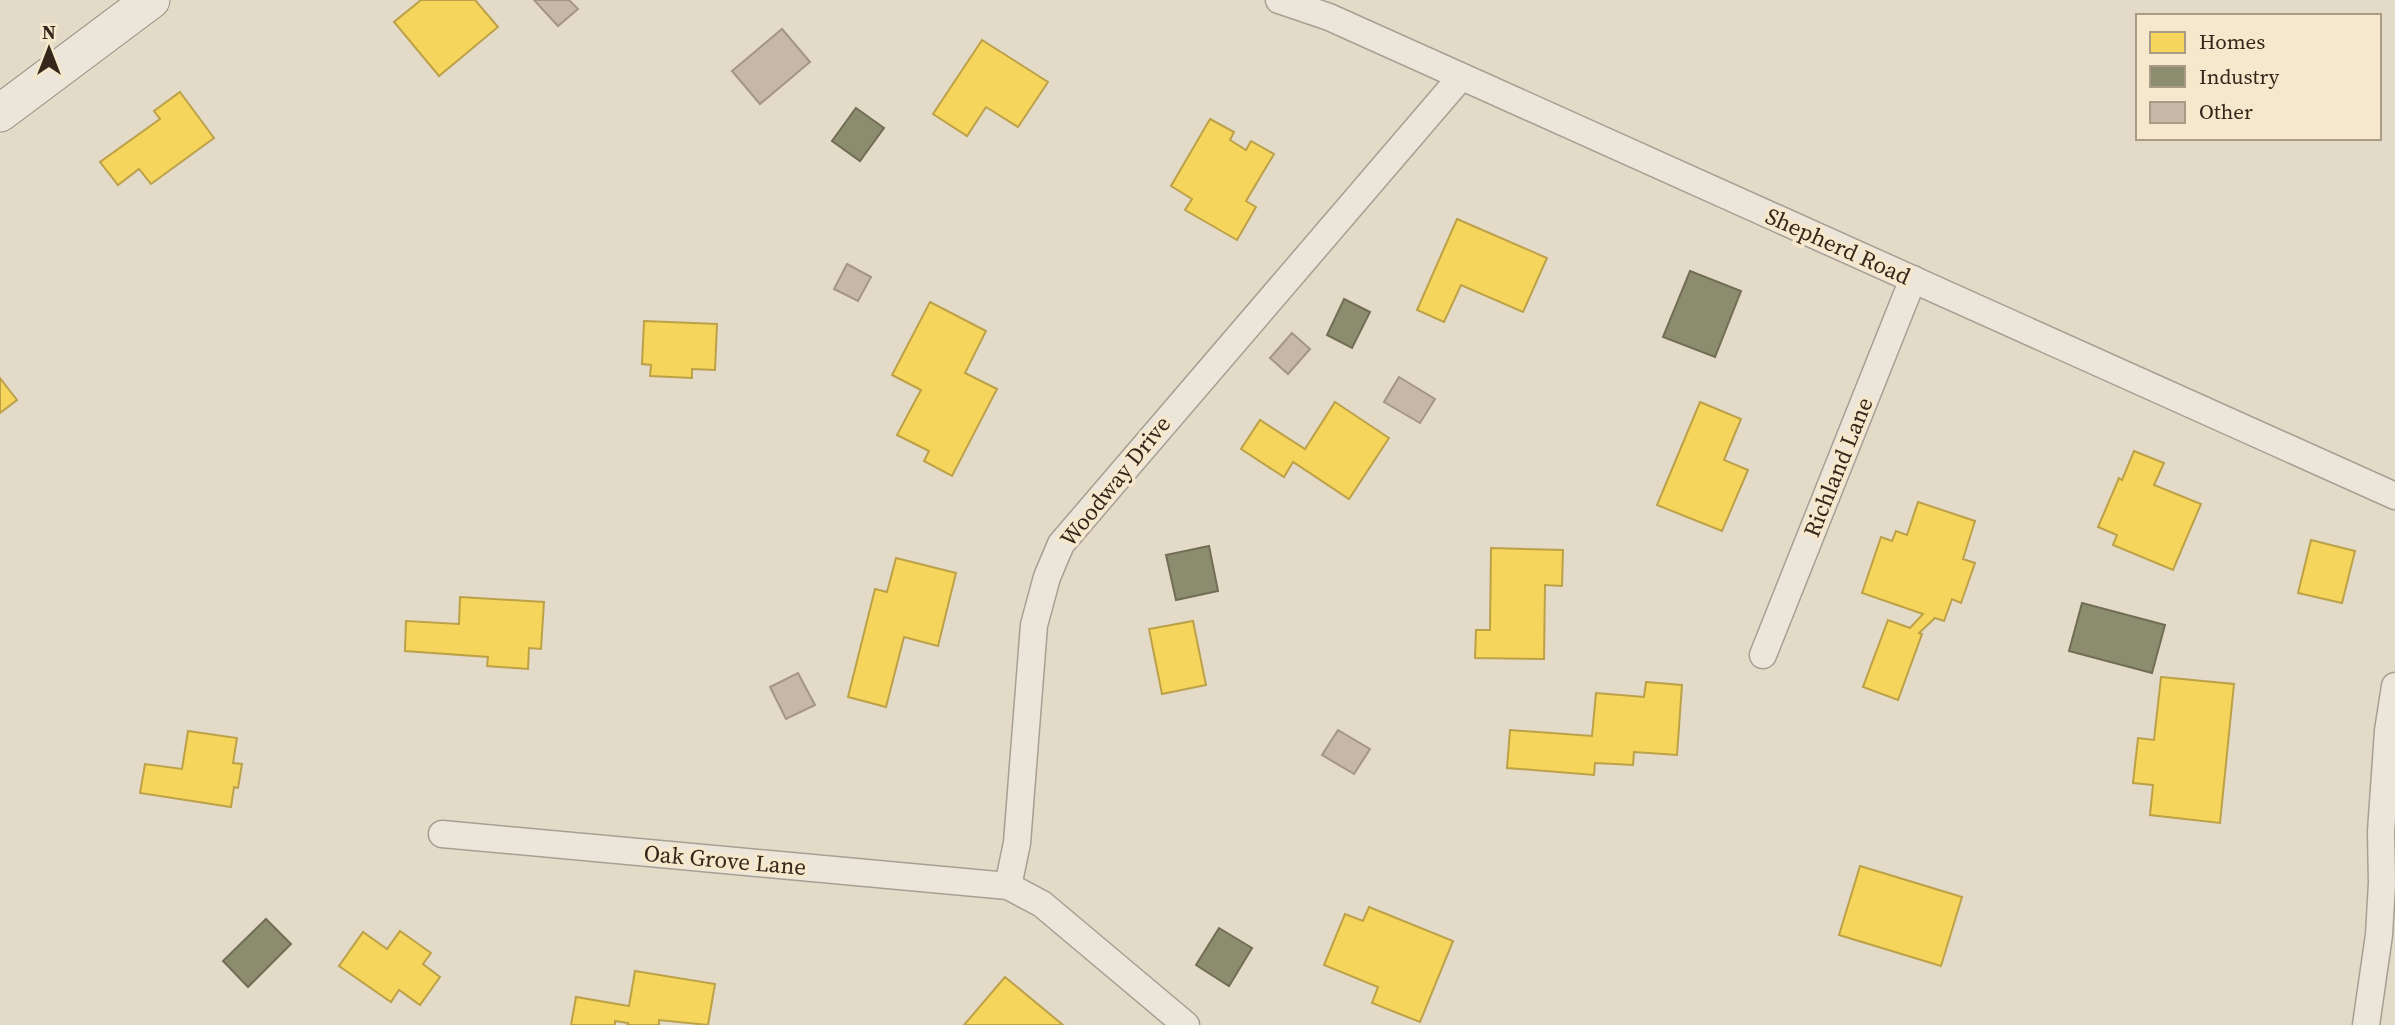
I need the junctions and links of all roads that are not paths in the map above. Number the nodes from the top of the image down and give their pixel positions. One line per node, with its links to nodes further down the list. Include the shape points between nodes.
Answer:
1 (150, 0): 4 (street)
2 (1279, 0): 3 (street, Shepherd Road, via 1329,17)
3 (1461, 77): 5 (street, Shepherd Road); 10 (street, Woodway Drive, via 1061,544 1034,625 1017,843)
4 (0, 113)
5 (1913, 279): 6 (street, Shepherd Road); 7 (street, Richland Lane)
6 (2395, 496)
7 (1763, 655)
8 (2395, 686): 12 (street, via 2381,832 2379,935)
9 (442, 834): 10 (street, Oak Grove Lane)
10 (1008, 886): 11 (street, via 1042,904)
11 (1186, 1025)
12 (2366, 1025)

